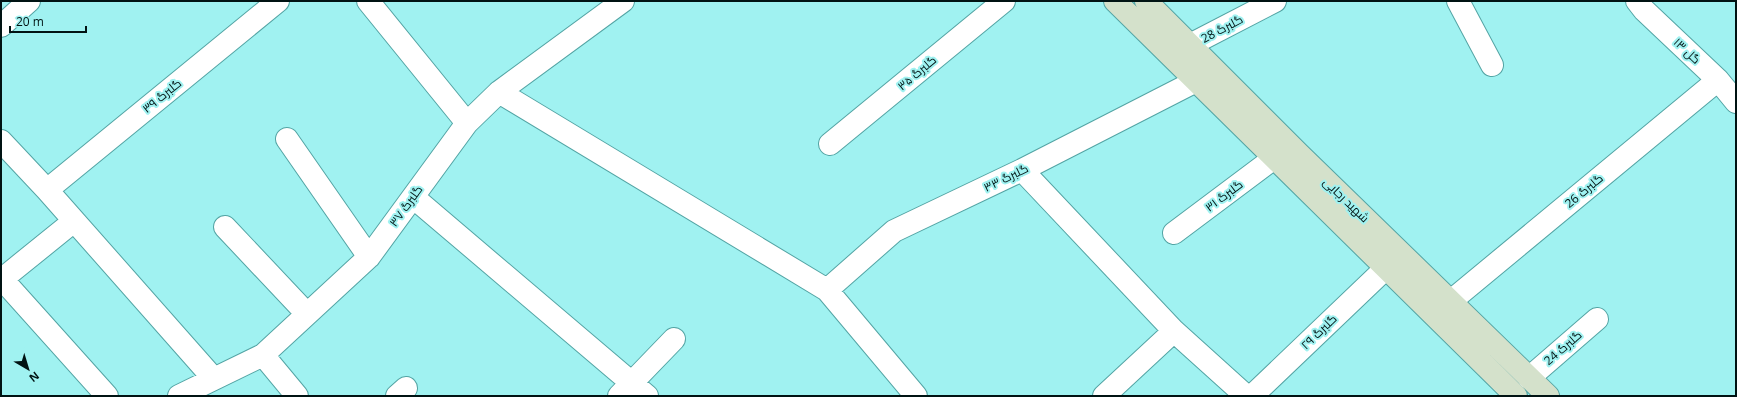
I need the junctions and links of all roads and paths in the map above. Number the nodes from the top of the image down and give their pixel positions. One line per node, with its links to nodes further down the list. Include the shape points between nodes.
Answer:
1 (29, 1): 11 (street)
2 (278, 1): 24 (street, گلبرگ ۳۹)
3 (368, 1): 18 (street)
4 (623, 1): 16 (street, گلبرگ ۳۷)
5 (1004, 1): 21 (street, گلبرگ ۳۵)
6 (1115, 1): 15 (main road, شهید رجایی)
7 (1146, 1): 12 (main road, شهید رجایی)
8 (1275, 1): 12 (street, گلبرگ 28)
9 (1458, 1): 13 (street)
10 (1637, 1): 14 (street, گل ۱۳)
11 (1, 26)
12 (1190, 46): 33 (main road, شهید رجایی)
13 (1492, 65)
14 (1718, 80): 17 (street, گل ۱۳); 33 (street, گلبرگ 26)
15 (1196, 81): 22 (main road, شهید رجایی); 23 (street, گلبرگ ۳۳)
16 (499, 92): 18 (street, گلبرگ ۳۷); 32 (street)
17 (1736, 102)
18 (467, 123): 25 (street, گلبرگ ۳۷)
19 (287, 139): 29 (street)
20 (1, 141): 24 (street)
21 (830, 144)
22 (1274, 158): 28 (street, گلبرگ ۳۱); 30 (main road, شهید رجایی)
23 (1022, 170): 32 (street, گلبرگ ۳۳, via 894,231); 36 (street)
24 (47, 190): 26 (street)
25 (413, 196): 29 (street, گلبرگ ۳۷); 41 (street)
26 (74, 221): 31 (street); 40 (street)
27 (225, 227): 34 (street)
28 (1174, 234)
29 (369, 257): 34 (street, گلبرگ ۳۷)
30 (1386, 268): 48 (street, گلبرگ ۲۹); 49 (main road, شهید رجایی)
31 (2, 279): 42 (street)
32 (828, 290): 45 (street)
33 (1451, 301): 39 (main road, شهید رجایی)
34 (307, 314): 38 (street, گلبرگ ۳۷)
35 (1597, 319): 39 (street, گلبرگ 24)
36 (1174, 331): 46 (street); 47 (street)
37 (674, 339): 41 (street)
38 (263, 355): 40 (street, گلبرگ ۳۷); 44 (street)
39 (1529, 378): 50 (main road, شهید رجایی)
40 (214, 379): 43 (street, گلبرگ ۳۷)
41 (633, 392)
42 (107, 396)
43 (178, 396)
44 (297, 396)
45 (916, 396)
46 (1104, 396)
47 (1246, 396)
48 (1252, 396)
49 (1516, 396)
50 (1548, 396)

